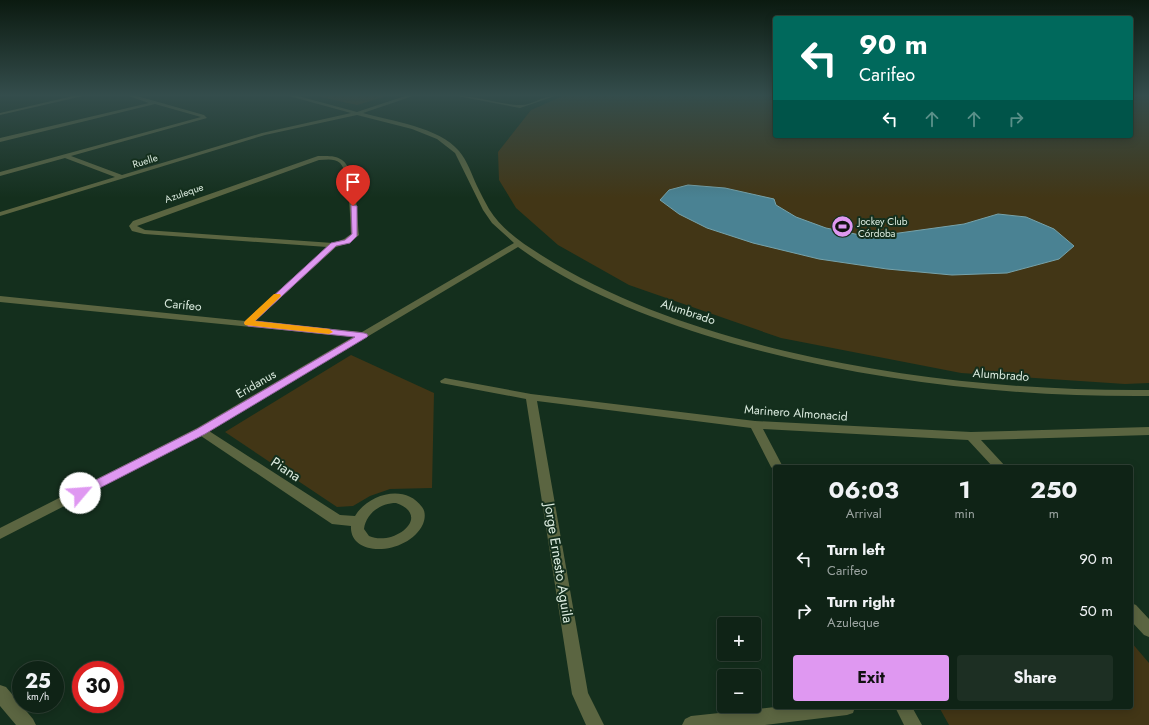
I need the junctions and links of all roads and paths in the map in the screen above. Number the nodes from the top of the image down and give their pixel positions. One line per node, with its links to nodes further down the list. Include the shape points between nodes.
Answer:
1 (42, 130): 5 (street)
2 (161, 130): 6 (street)
3 (283, 130): 8 (street, Ruelle)
4 (419, 130): 10 (street, Alumbrado, via 430,133 457,152 489,214)
5 (0, 140)
6 (65, 156): 7 (street); 8 (street)
7 (0, 174)
8 (121, 177): 9 (street, Ruelle)
9 (0, 214)
10 (519, 243): 14 (street, Eridanus); 16 (street, Alumbrado, via 596,290 644,312 731,340 809,360 890,377 968,386 1098,394)
11 (333, 245): 11 (street, Azuleque, via 348,241 355,235 346,166 337,159 328,158 318,158 149,216 136,222 134,226 135,229 144,232); 13 (street, Azuleque)
12 (0, 299): 13 (street, Carifeo)
13 (248, 323): 14 (street, Carifeo)
14 (364, 336): 19 (street, Eridanus)
15 (445, 381): 17 (street, Marinero Almonacid)
16 (1149, 393)
17 (531, 397): 18 (street, Marinero Almonacid); 32 (street, Jorge Ernesto Aguila, via 580,694)
18 (755, 424): 21 (street, Marinero Almonacid); 22 (street)
19 (201, 431): 24 (street, Piana, via 337,520); 25 (street, Eridanus)
20 (1149, 431): 21 (street, Marinero Almonacid)
21 (972, 436): 23 (street)
22 (776, 465)
23 (998, 465)
24 (358, 521): 24 (street, via 369,507 387,499 413,503 418,509 419,516 412,532 395,542 385,544 366,541 358,528)
25 (0, 534)
26 (1133, 612): 27 (street)
27 (1149, 630)
28 (0, 694): 31 (street)
29 (830, 709): 33 (street)
30 (904, 709): 34 (street)
31 (27, 725)
32 (595, 725)
33 (692, 725)
34 (913, 725)

